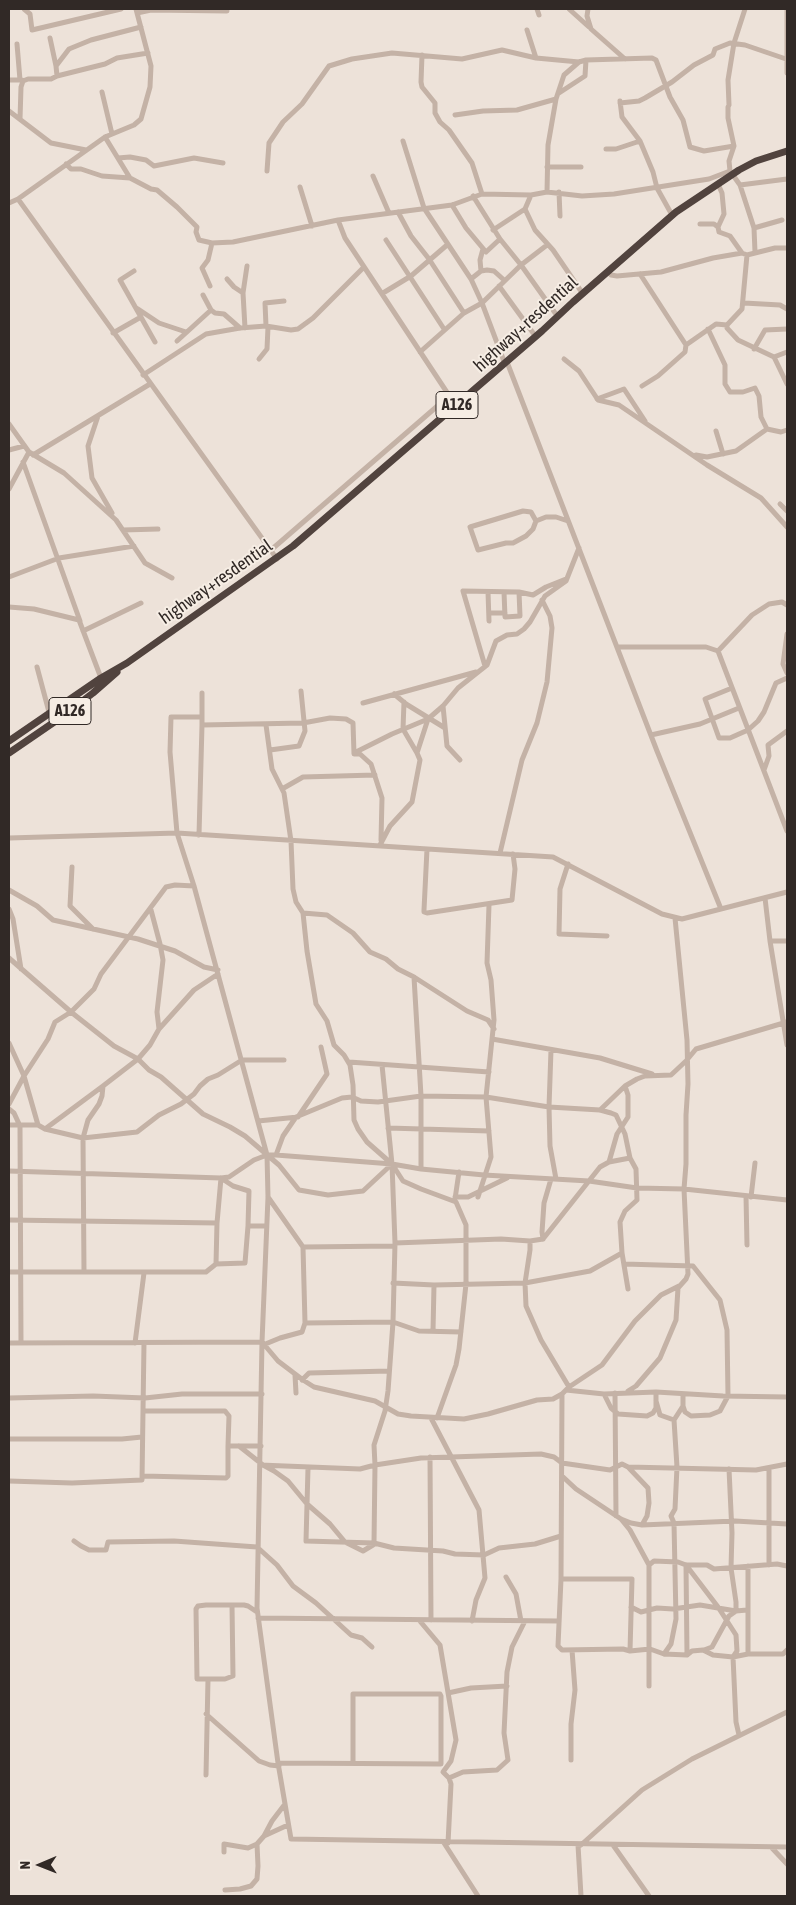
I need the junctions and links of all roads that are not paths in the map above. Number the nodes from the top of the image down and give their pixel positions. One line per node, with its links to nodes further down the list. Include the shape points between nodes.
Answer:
1 (24, 9): 2 (street, via 30,14 32,30)
2 (121, 9)
3 (537, 9): 10 (street)
4 (569, 9): 12 (street)
5 (588, 9): 12 (street)
6 (744, 9): 15 (street)
7 (787, 9): 21 (street)
8 (137, 11): 9 (street); 11 (street)
9 (227, 11)
10 (539, 15)
11 (141, 27): 17 (street); 23 (street, via 70,49)
12 (591, 29): 20 (street)
13 (527, 30): 19 (street)
14 (50, 38): 23 (street)
15 (734, 43): 21 (street); 29 (street, via 715,49 712,55); 39 (street, via 728,80 728,118)
16 (17, 44): 28 (street)
17 (148, 53): 26 (street, via 117,58); 35 (street, via 150,87 141,119)
18 (422, 55): 19 (street, via 462,59 502,50); 48 (street, via 380,54 329,66 269,143); 59 (street, via 422,87 435,102 440,122 472,164)
19 (536, 58): 22 (street)
20 (625, 59): 22 (street); 29 (street, via 656,60)
21 (786, 59): 24 (street)
22 (582, 61): 31 (street, via 564,76); 31 (street, via 585,76)
23 (56, 66): 26 (street)
24 (787, 66): 25 (street)
25 (787, 73)
26 (57, 76): 28 (street)
27 (9, 80): 28 (street)
28 (22, 80): 34 (street)
29 (666, 85): 37 (street, via 639,101 620,101 622,117); 39 (street, via 684,120 690,147 704,151)
30 (102, 92): 35 (street)
31 (557, 96): 33 (street, via 517,110 483,110); 46 (street)
32 (9, 111): 34 (street)
33 (455, 115)
34 (20, 119): 41 (street, via 52,143)
35 (112, 134): 36 (street)
36 (105, 137): 41 (street); 43 (street)
37 (640, 141): 40 (street); 56 (street)
38 (403, 142): 65 (street)
39 (734, 146): 49 (street, via 729,161)
40 (606, 149)
41 (86, 150): 44 (street)
42 (787, 151): 49 (highway, highway+resdential / A126)
43 (118, 158): 45 (street, via 146,160 154,166 194,158); 51 (street)
44 (66, 164): 51 (street, via 71,169 102,176); 62 (street)
45 (223, 164)
46 (547, 167): 47 (street); 57 (street)
47 (581, 167)
48 (267, 171)
49 (731, 173): 53 (highway, highway+resdential / A126); 54 (street); 56 (street)
50 (373, 176): 68 (street)
51 (130, 178): 80 (street, via 157,190 196,227 199,240)
52 (787, 179): 54 (street)
53 (718, 184): 69 (highway, highway+resdential / A126); 75 (street, via 724,214)
54 (740, 185): 76 (street)
55 (300, 187): 74 (street)
56 (657, 188): 58 (street, via 582,196); 69 (street)
57 (547, 192): 58 (street); 60 (street)
58 (559, 192): 70 (street)
59 (482, 194): 60 (street); 61 (street)
60 (530, 195): 66 (street)
61 (473, 196): 64 (street); 77 (street)
62 (18, 199): 63 (street); 121 (street)
63 (9, 203)
64 (452, 205): 65 (street); 84 (street)
65 (424, 208): 67 (street); 81 (street)
66 (525, 209): 77 (street); 82 (street)
67 (398, 212): 68 (street); 87 (street)
68 (389, 213): 71 (street)
69 (672, 215): 93 (highway, highway+resdential / A126)
70 (560, 216)
71 (338, 220): 74 (street); 90 (street, via 345,238)
72 (782, 220): 76 (street)
73 (700, 224): 75 (street)
74 (312, 226): 80 (street, via 233,242)
75 (718, 227): 86 (street, via 719,232 730,236)
76 (754, 228): 85 (street)
77 (493, 230): 78 (street)
78 (500, 239): 84 (street, via 486,252); 88 (street)
79 (386, 240): 95 (street)
80 (212, 243): 99 (street, via 208,260 202,268)
81 (447, 245): 87 (street); 97 (street)
82 (547, 245): 88 (street); 103 (street)
83 (787, 248): 85 (street)
84 (483, 249): 92 (street)
85 (755, 252): 86 (street)
86 (744, 254): 94 (street); 107 (street)
87 (429, 259): 95 (street); 111 (street)
88 (521, 265): 98 (street); 113 (street)
89 (247, 266): 101 (street)
90 (364, 267): 102 (street); 115 (street, via 304,326 291,330)
91 (134, 271): 108 (street, via 120,280)
92 (481, 271): 97 (street); 98 (street, via 494,271)
93 (608, 272): 94 (street, via 611,276); 103 (highway, highway+resdential / A126)
94 (640, 274): 125 (street)
95 (410, 276): 102 (street); 117 (street)
96 (227, 279): 101 (street)
97 (471, 279): 106 (street)
98 (504, 280): 100 (street)
99 (210, 286)
100 (499, 286): 106 (street); 122 (street)
101 (244, 293): 116 (street)
102 (383, 294): 127 (street)
103 (583, 294): 113 (highway, highway+resdential / A126)
104 (203, 295): 110 (street)
105 (284, 301): 115 (street, via 264,303)
106 (482, 303): 111 (street); 132 (street)
107 (744, 303): 109 (street, via 780,305); 114 (street, via 742,310)
108 (136, 308): 112 (street); 120 (street, via 159,323)
109 (787, 309)
110 (211, 310): 116 (street, via 224,314); 120 (street)
111 (464, 314): 117 (street)
112 (141, 317): 121 (street); 124 (street)
113 (558, 317): 122 (highway, highway+resdential / A126)
114 (727, 325): 118 (street, via 716,324); 126 (street, via 738,340)
115 (267, 327): 116 (street); 130 (street, via 266,349)
116 (243, 328): 133 (street, via 206,334)
117 (444, 329): 127 (street)
118 (708, 329): 125 (street); 143 (street, via 725,365 725,384 730,392 755,388)
119 (787, 329): 126 (street, via 765,330)
120 (186, 332): 123 (street)
121 (113, 333): 133 (street)
122 (536, 337): 132 (highway, highway+resdential / A126)
123 (177, 341)
124 (155, 342)
125 (686, 345): 136 (street, via 685,352)
126 (754, 349): 129 (street)
127 (420, 352): 137 (street)
128 (787, 352): 129 (street)
129 (774, 358): 135 (street)
130 (259, 359)
131 (564, 359): 138 (street, via 579,371)
132 (506, 363): 139 (highway, highway+resdential / A126); 157 (street)
133 (143, 375): 134 (street)
134 (150, 384): 140 (street); 163 (street)
135 (787, 384)
136 (642, 386)
137 (450, 396): 139 (street); 163 (street)
138 (597, 399): 142 (street, via 619,406); 142 (street, via 624,389)
139 (456, 406): 165 (highway, highway+resdential / A126)
140 (98, 416): 148 (street); 155 (street, via 88,446 92,478)
141 (9, 424): 146 (street)
142 (647, 424): 150 (street)
143 (767, 429): 144 (street); 149 (street, via 736,451)
144 (787, 430)
145 (716, 431): 149 (street)
146 (24, 446): 147 (street); 148 (street)
147 (9, 450)
148 (31, 453): 151 (street); 155 (street, via 64,473)
149 (723, 454): 150 (street)
150 (694, 455): 158 (street, via 762,498)
151 (23, 462): 152 (street); 164 (street)
152 (9, 489)
153 (780, 504): 154 (street)
154 (787, 511)
155 (116, 520): 160 (street)
156 (536, 521): 156 (street, via 531,512 522,511 470,528 478,550 513,543 526,536); 157 (street, via 556,517)
157 (568, 521): 162 (street)
158 (787, 527)
159 (158, 529): 160 (street)
160 (124, 530): 161 (street)
161 (134, 546): 164 (street); 167 (street, via 145,563)
162 (579, 548): 168 (street); 182 (street)
163 (271, 550): 165 (street)
164 (58, 558): 166 (street); 178 (street)
165 (277, 558): 184 (highway, highway+resdential / A126)
166 (9, 577)
167 (172, 578)
168 (567, 578): 171 (street, via 533,595); 172 (street)
169 (488, 592): 170 (street); 176 (street); 185 (street, via 463,591)
170 (504, 592): 171 (street); 177 (street)
171 (519, 592): 177 (street, via 520,616 505,617)
172 (542, 600): 185 (street, via 524,629 496,641); 227 (street, via 552,628 547,682 537,723 522,760)
173 (141, 603): 180 (street)
174 (787, 605): 183 (street, via 782,602 769,604 752,614)
175 (9, 607): 178 (street, via 34,609)
176 (489, 613): 177 (street); 179 (street)
177 (505, 613)
178 (80, 621): 180 (street)
179 (489, 621)
180 (83, 631): 189 (street)
181 (787, 634): 188 (street, via 783,664)
182 (618, 647): 183 (street, via 706,647); 210 (street)
183 (718, 651): 191 (street)
184 (127, 663): 189 (highway, A126); 213 (highway, A126, via 93,693)
185 (485, 666): 187 (street)
186 (37, 667): 199 (street)
187 (479, 671): 194 (street); 197 (street)
188 (787, 673)
189 (101, 678): 199 (highway, A126)
190 (787, 678): 208 (street, via 776,683 764,712)
191 (732, 688): 198 (street); 202 (street, via 705,699)
192 (301, 691): 203 (street)
193 (202, 693): 200 (street)
194 (394, 694): 195 (street); 196 (street)
195 (404, 702): 201 (street); 207 (street)
196 (363, 703)
197 (443, 706): 201 (street); 206 (street)
198 (740, 708): 202 (street); 208 (street)
199 (49, 712): 211 (highway, A126)
200 (201, 717): 204 (street); 221 (street, via 172,717 170,752)
201 (429, 718): 206 (street); 207 (street); 214 (street)
202 (712, 719): 208 (street, via 720,738 730,738); 210 (street)
203 (303, 723): 205 (street); 212 (street, via 305,731 299,746); 215 (street, via 330,718 353,723)
204 (202, 725): 205 (street); 222 (street)
205 (266, 725): 212 (street)
206 (445, 728): 216 (street, via 447,746)
207 (403, 729): 214 (street); 215 (street)
208 (748, 730): 217 (street)
209 (787, 731): 217 (street, via 768,745 769,756)
210 (651, 735): 237 (street)
211 (9, 741)
212 (270, 750): 219 (street, via 272,769)
213 (9, 753)
214 (417, 753): 225 (street, via 420,760 412,802 390,826)
215 (354, 754): 218 (street, via 360,754 371,764)
216 (460, 760)
217 (764, 770): 220 (street)
218 (375, 775): 219 (street, via 303,777); 225 (street, via 382,798)
219 (282, 789): 224 (street)
220 (787, 831)
221 (177, 833): 222 (street); 223 (street); 231 (street)
222 (199, 835): 224 (street)
223 (9, 838)
224 (291, 841): 225 (street); 239 (street, via 293,889)
225 (381, 843): 226 (street)
226 (427, 849): 227 (street); 235 (street, via 424,912)
227 (500, 853): 228 (street)
228 (513, 854): 229 (street, via 556,858); 235 (street, via 512,900)
229 (568, 864): 240 (street); 242 (street, via 560,889 559,934)
230 (72, 867): 241 (street, via 70,906)
231 (194, 886): 238 (street, via 175,884 166,887); 249 (street)
232 (9, 890): 241 (street, via 53,920)
233 (787, 892): 234 (street)
234 (765, 898): 237 (street); 245 (street)
235 (488, 905): 254 (street, via 487,963)
236 (9, 909): 248 (street)
237 (721, 909): 240 (street, via 690,918)
238 (151, 910): 243 (street); 246 (street)
239 (303, 913): 250 (street, via 327,916 353,933 370,952); 264 (street, via 316,1004 327,1021 334,1045)
240 (675, 918): 263 (street, via 687,1040)
241 (94, 929): 243 (street)
242 (607, 936)
243 (129, 937): 246 (street); 251 (street, via 101,974 94,989)
244 (787, 941): 245 (street)
245 (770, 942): 252 (street)
246 (161, 946): 249 (street); 253 (street)
247 (9, 958): 248 (street)
248 (21, 969): 251 (street)
249 (218, 972): 253 (street, via 194,990); 261 (street)
250 (414, 976): 254 (street, via 467,1011 488,1020); 266 (street)
251 (70, 1012): 260 (street, via 114,1046); 268 (street, via 55,1022)
252 (786, 1022): 257 (street); 263 (street, via 701,1046 692,1051)
253 (159, 1029): 260 (street)
254 (494, 1029): 255 (street)
255 (492, 1039): 259 (street); 267 (street)
256 (9, 1043): 268 (street)
257 (787, 1045)
258 (321, 1047): 281 (street, via 327,1074)
259 (551, 1050): 269 (street, via 600,1058); 278 (street)
260 (138, 1059): 270 (street); 275 (street)
261 (242, 1060): 262 (street); 275 (street, via 208,1080); 282 (street)
262 (284, 1060)
263 (686, 1061): 269 (street, via 671,1075); 309 (street)
264 (349, 1062): 265 (street); 272 (street)
265 (382, 1065): 266 (street); 276 (street)
266 (419, 1066): 267 (street); 273 (street)
267 (489, 1072): 274 (street)
268 (24, 1076): 277 (street); 284 (street)
269 (658, 1076): 271 (street, via 640,1078)
270 (103, 1086): 289 (street); 291 (street, via 99,1104 88,1120)
271 (625, 1086): 280 (street); 288 (street, via 628,1117)
272 (352, 1096): 276 (street, via 361,1101); 281 (street); 297 (street, via 358,1130)
273 (421, 1096): 274 (street); 276 (street); 287 (street)
274 (486, 1097): 278 (street); 290 (street)
275 (187, 1099): 291 (street, via 137,1132); 293 (street, via 203,1114 245,1136)
276 (385, 1101): 286 (street)
277 (9, 1104)
278 (549, 1107): 280 (street); 306 (street)
279 (9, 1109): 285 (street)
280 (600, 1110): 288 (street, via 616,1116)
281 (298, 1116): 282 (street); 292 (street, via 283,1136)
282 (258, 1121): 293 (street)
283 (9, 1125): 285 (street)
284 (38, 1125): 285 (street); 289 (street)
285 (20, 1126): 300 (street)
286 (388, 1128): 287 (street); 297 (street)
287 (421, 1128): 290 (street); 298 (street)
288 (622, 1128): 294 (street); 295 (street, via 617,1134)
289 (45, 1129): 291 (street)
290 (489, 1132): 303 (street, via 491,1156)
291 (83, 1138): 302 (street)
292 (276, 1154): 293 (street); 297 (street)
293 (267, 1155): 297 (street, via 299,1190 328,1195 363,1192); 305 (street, via 229,1177); 311 (street)
294 (630, 1158): 295 (street); 308 (street, via 636,1169)
295 (609, 1162): 307 (street)
296 (755, 1163): 312 (street)
297 (392, 1164): 298 (street); 313 (street, via 403,1181); 324 (street)
298 (421, 1169): 301 (street)
299 (9, 1171): 300 (street)
300 (20, 1171): 302 (street); 316 (street)
301 (459, 1172): 303 (street); 313 (street)
302 (84, 1175): 305 (street); 317 (street)
303 (484, 1175): 304 (street); 310 (street)
304 (510, 1176): 306 (street); 310 (street)
305 (221, 1178): 318 (street); 319 (street, via 249,1191)
306 (553, 1179): 307 (street); 321 (street, via 544,1203)
307 (589, 1181): 308 (street); 321 (street)
308 (637, 1188): 309 (street); 327 (street, via 637,1200 620,1222)
309 (684, 1189): 312 (street); 330 (street)
310 (478, 1194): 313 (street)
311 (268, 1197): 320 (street); 326 (street)
312 (749, 1197): 314 (street); 325 (street)
313 (455, 1199): 322 (street, via 466,1225)
314 (787, 1200)
315 (9, 1220): 316 (street)
316 (20, 1221): 317 (street); 332 (street)
317 (84, 1221): 318 (street); 333 (street)
318 (217, 1223): 328 (street)
319 (248, 1226): 320 (street); 328 (street, via 245,1263)
320 (265, 1226): 349 (street)
321 (543, 1239): 323 (street)
322 (466, 1241): 323 (street); 324 (street); 337 (street)
323 (530, 1241): 336 (street)
324 (395, 1245): 326 (street); 335 (street)
325 (747, 1245)
326 (303, 1247): 342 (street)
327 (622, 1253): 329 (street); 336 (street, via 590,1271)
328 (216, 1264): 334 (street, via 204,1273)
329 (624, 1264): 330 (street); 340 (street)
330 (688, 1265): 339 (street, via 686,1279); 361 (street, via 696,1269 720,1300 726,1330)
331 (9, 1272): 332 (street)
332 (20, 1272): 333 (street); 345 (street)
333 (84, 1272): 334 (street)
334 (144, 1273): 346 (street)
335 (393, 1283): 338 (street); 341 (street)
336 (525, 1283): 337 (street); 353 (street, via 529,1314)
337 (466, 1284): 338 (street); 344 (street)
338 (434, 1285): 343 (street)
339 (679, 1286): 353 (street, via 661,1296 636,1321 602,1365); 354 (street, via 676,1320 660,1358 636,1386)
340 (628, 1289)
341 (393, 1322): 342 (street); 343 (street, via 419,1331); 350 (street)
342 (305, 1323): 349 (street, via 302,1332)
343 (433, 1331): 344 (street)
344 (461, 1332): 371 (street, via 456,1365)
345 (21, 1343): 346 (street); 348 (street)
346 (135, 1343): 347 (street)
347 (144, 1343): 349 (street); 364 (street)
348 (9, 1344)
349 (262, 1344): 351 (street); 358 (street)
350 (389, 1371): 352 (street, via 309,1373); 366 (street)
351 (295, 1375): 352 (street); 356 (street)
352 (302, 1380): 366 (street, via 314,1387)
353 (566, 1391): 359 (street); 371 (street, via 553,1398 488,1414); 380 (street)
354 (626, 1392): 355 (street); 357 (street)
355 (656, 1392): 360 (street); 365 (street)
356 (296, 1393)
357 (615, 1393): 359 (street); 369 (street)
358 (262, 1394): 364 (street, via 182,1394); 377 (street)
359 (604, 1394): 369 (street)
360 (683, 1394): 361 (street); 367 (street)
361 (728, 1396): 362 (street); 367 (street, via 720,1411 710,1415 691,1416 685,1412)
362 (787, 1397)
363 (9, 1398): 364 (street)
364 (145, 1398): 368 (street)
365 (656, 1401): 369 (street, via 653,1413 647,1416 625,1416); 372 (street, via 660,1415)
366 (386, 1406): 370 (street, via 403,1415); 383 (street, via 374,1445)
367 (684, 1406): 372 (street)
368 (144, 1411): 374 (street); 375 (street, via 225,1411 229,1416)
369 (615, 1411): 384 (street)
370 (431, 1418): 371 (street); 378 (street)
371 (438, 1418)
372 (674, 1420): 387 (street)
373 (9, 1438): 374 (street)
374 (142, 1438): 390 (street)
375 (228, 1446): 376 (street); 390 (street, via 226,1478)
376 (238, 1446): 377 (street); 382 (street)
377 (261, 1446): 382 (street)
378 (452, 1456): 379 (street); 380 (street, via 541,1454 554,1457); 406 (street, via 480,1510)
379 (430, 1457): 383 (street); 405 (street)
380 (562, 1464): 384 (street, via 610,1470); 391 (street)
381 (787, 1464): 389 (street)
382 (261, 1465): 385 (street); 393 (street, via 288,1481); 404 (street)
383 (375, 1465): 385 (street, via 360,1469); 403 (street)
384 (616, 1467): 386 (street, via 622,1464); 394 (street)
385 (308, 1468): 393 (street)
386 (628, 1468): 387 (street); 399 (street, via 648,1488 648,1509)
387 (677, 1468): 388 (street); 397 (street, via 675,1509 671,1516)
388 (729, 1469): 389 (street); 395 (street)
389 (769, 1469): 396 (street)
390 (143, 1476): 392 (street, via 139,1482)
391 (562, 1476): 394 (street); 400 (street)
392 (9, 1481)
393 (306, 1504): 402 (street); 402 (street, via 306,1541)
394 (619, 1517): 399 (street); 408 (street)
395 (730, 1521): 396 (street); 397 (street); 413 (street)
396 (768, 1522): 398 (street); 410 (street)
397 (674, 1524): 399 (street); 407 (street)
398 (787, 1524)
399 (642, 1525)
400 (561, 1536): 406 (street, via 535,1544 499,1548); 415 (street)
401 (74, 1541): 404 (street, via 89,1550 106,1550 108,1542 174,1541)
402 (345, 1542): 403 (street); 403 (street, via 363,1551)
403 (373, 1544): 405 (street)
404 (257, 1547): 424 (street); 425 (street, via 293,1586)
405 (430, 1550): 406 (street); 427 (street)
406 (484, 1555): 428 (street, via 485,1583 476,1600)
407 (674, 1562): 408 (street, via 654,1561); 409 (street); 420 (street)
408 (649, 1565): 421 (street)
409 (686, 1565): 413 (street); 418 (street); 419 (street)
410 (769, 1565): 411 (street); 412 (street)
411 (748, 1566): 413 (street); 423 (street)
412 (787, 1566)
413 (730, 1568): 422 (street)
414 (506, 1577): 429 (street, via 516,1594)
415 (561, 1579): 417 (street, via 632,1579); 430 (street)
416 (232, 1605): 424 (street, via 248,1606); 442 (street, via 232,1676); 442 (street, via 198,1606 196,1609 197,1679)
417 (631, 1607): 421 (street, via 641,1612); 436 (street)
418 (685, 1607): 419 (street); 420 (street); 440 (street)
419 (718, 1607): 422 (street); 431 (street)
420 (676, 1609): 421 (street); 437 (street, via 672,1639)
421 (649, 1610): 433 (street)
422 (736, 1610): 423 (street); 431 (street)
423 (747, 1610): 438 (street)
424 (258, 1615): 425 (street); 453 (street)
425 (334, 1619): 426 (street); 432 (street, via 351,1635 362,1638)
426 (419, 1620): 427 (street); 445 (street, via 440,1645)
427 (431, 1620): 428 (street)
428 (472, 1621): 429 (street)
429 (523, 1621): 430 (street); 443 (street, via 510,1652)
430 (558, 1621): 434 (street, via 558,1646 562,1650)
431 (727, 1622): 435 (street, via 712,1647); 441 (street, via 736,1634 737,1651)
432 (372, 1647)
433 (650, 1649): 436 (street); 437 (street); 444 (street)
434 (572, 1650): 436 (street); 449 (street, via 575,1690)
435 (703, 1650): 440 (street); 441 (street)
436 (630, 1651)
437 (664, 1654): 440 (street)
438 (748, 1654): 439 (street); 441 (street)
439 (786, 1654)
440 (687, 1655)
441 (733, 1657): 448 (street)
442 (208, 1680): 447 (street)
443 (506, 1686): 445 (street); 455 (street, via 506,1764 496,1771 463,1772)
444 (649, 1686)
445 (448, 1693): 452 (street, via 456,1740)
446 (787, 1712): 448 (street)
447 (206, 1714): 453 (street, via 259,1761); 454 (street)
448 (739, 1735): 461 (street, via 642,1790)
449 (571, 1760)
450 (353, 1763): 451 (street); 451 (street, via 353,1694 438,1694 442,1696); 453 (street)
451 (441, 1764): 452 (street)
452 (449, 1764): 455 (street, via 443,1772)
453 (279, 1765): 456 (street)
454 (206, 1775)
455 (449, 1778): 459 (street, via 451,1804)
456 (285, 1804): 457 (street); 458 (street)
457 (288, 1825): 458 (street); 459 (street, via 290,1837 294,1840)
458 (264, 1836): 460 (street)
459 (446, 1843): 461 (street); 468 (street)
460 (257, 1844): 465 (street, via 248,1848 224,1844); 467 (street, via 257,1879 251,1886)
461 (580, 1845): 462 (street); 469 (street)
462 (613, 1845): 463 (street); 470 (street)
463 (772, 1847): 464 (street); 466 (street)
464 (787, 1847)
465 (224, 1852)
466 (787, 1864)
467 (224, 1890)
468 (478, 1896)
469 (581, 1896)
470 (649, 1896)

